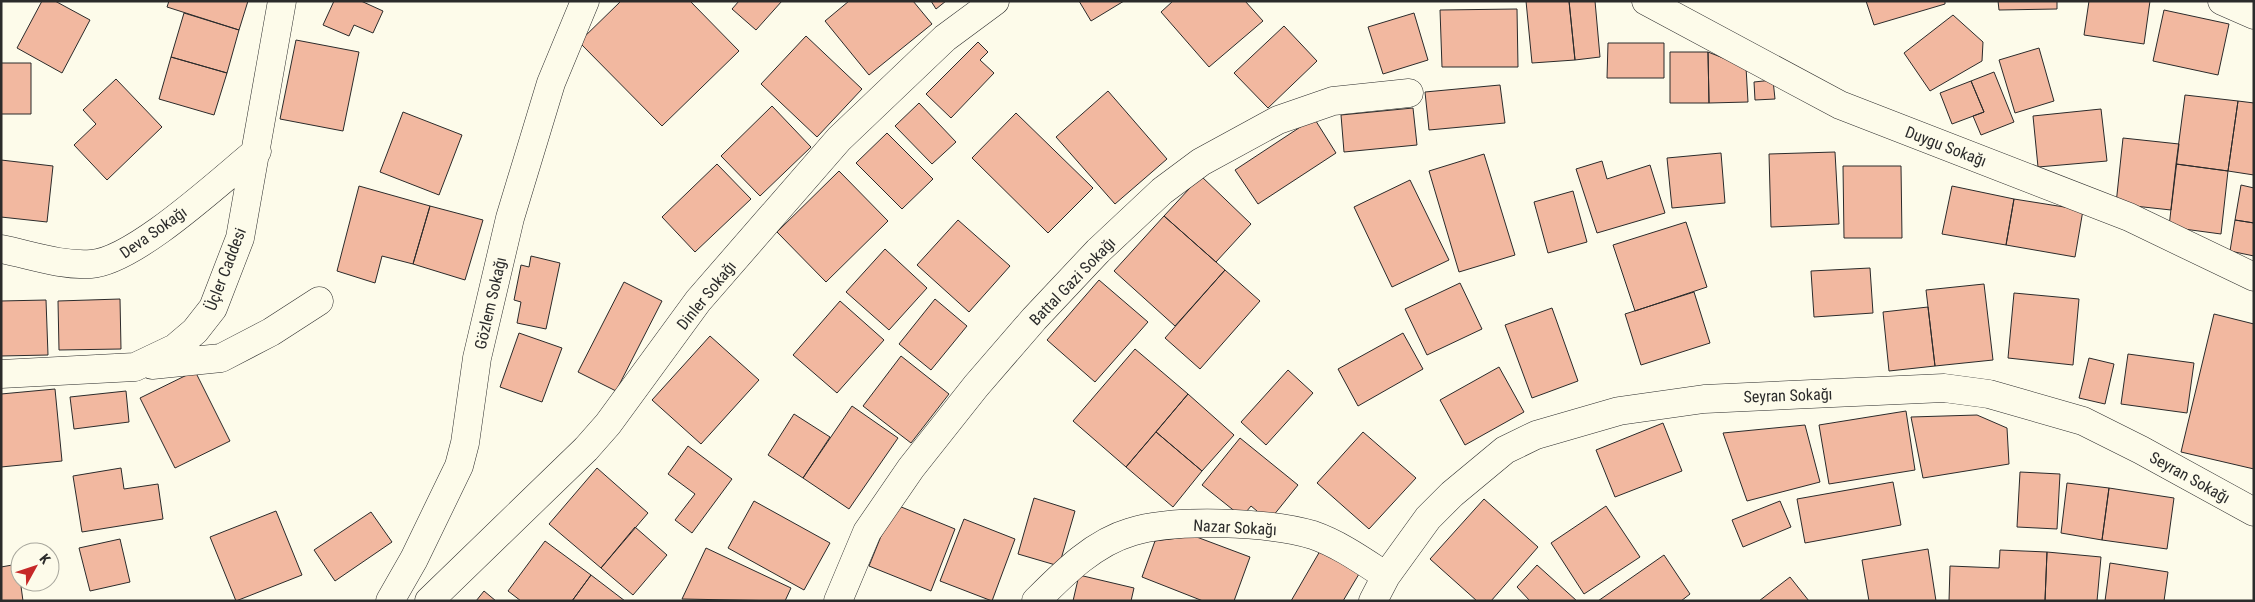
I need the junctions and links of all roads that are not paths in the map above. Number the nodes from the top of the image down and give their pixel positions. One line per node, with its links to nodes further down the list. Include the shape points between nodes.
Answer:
1 (282, 1): 8 (street, Üçler Caddesi)
2 (995, 1): 18 (street, Dinler Sokağı, via 945,38 839,139 698,301 586,449)
3 (1646, 1): 10 (street, Duygu Sokağı, via 1840,105 2128,217)
4 (2222, 1): 6 (street)
5 (585, 2): 17 (street, Gözlem Sokağı, via 551,84 510,218 477,358 466,443 459,466)
6 (2254, 15)
7 (1409, 93): 16 (street, Battal Gazi Sokağı, via 1333,101 1278,120 1201,162 1162,192 1098,251 1034,319 953,416 890,497 868,532)
8 (257, 151): 9 (street, Deva Sokağı, via 159,231 115,258 93,264 68,264); 12 (street, Üçler Caddesi, via 240,238 213,308 195,332 175,348)
9 (1, 249)
10 (2254, 277)
11 (319, 301): 12 (street, via 271,332 221,358)
12 (135, 367): 13 (street, Üçler Caddesi)
13 (1, 374)
14 (2254, 512): 15 (street, Seyran Sokağı, via 2083,421 1989,394 1944,388 1704,398 1619,411 1536,435 1505,450 1428,518)
15 (1386, 576): 19 (street, Nazar Sokağı, via 1345,550 1313,536 1281,529 1207,523 1160,526 1130,532 1107,543 1073,565); 20 (street, Seyran Sokağı)
16 (842, 600)
17 (390, 601)
18 (429, 601)
19 (1036, 601)
20 (1373, 601)

